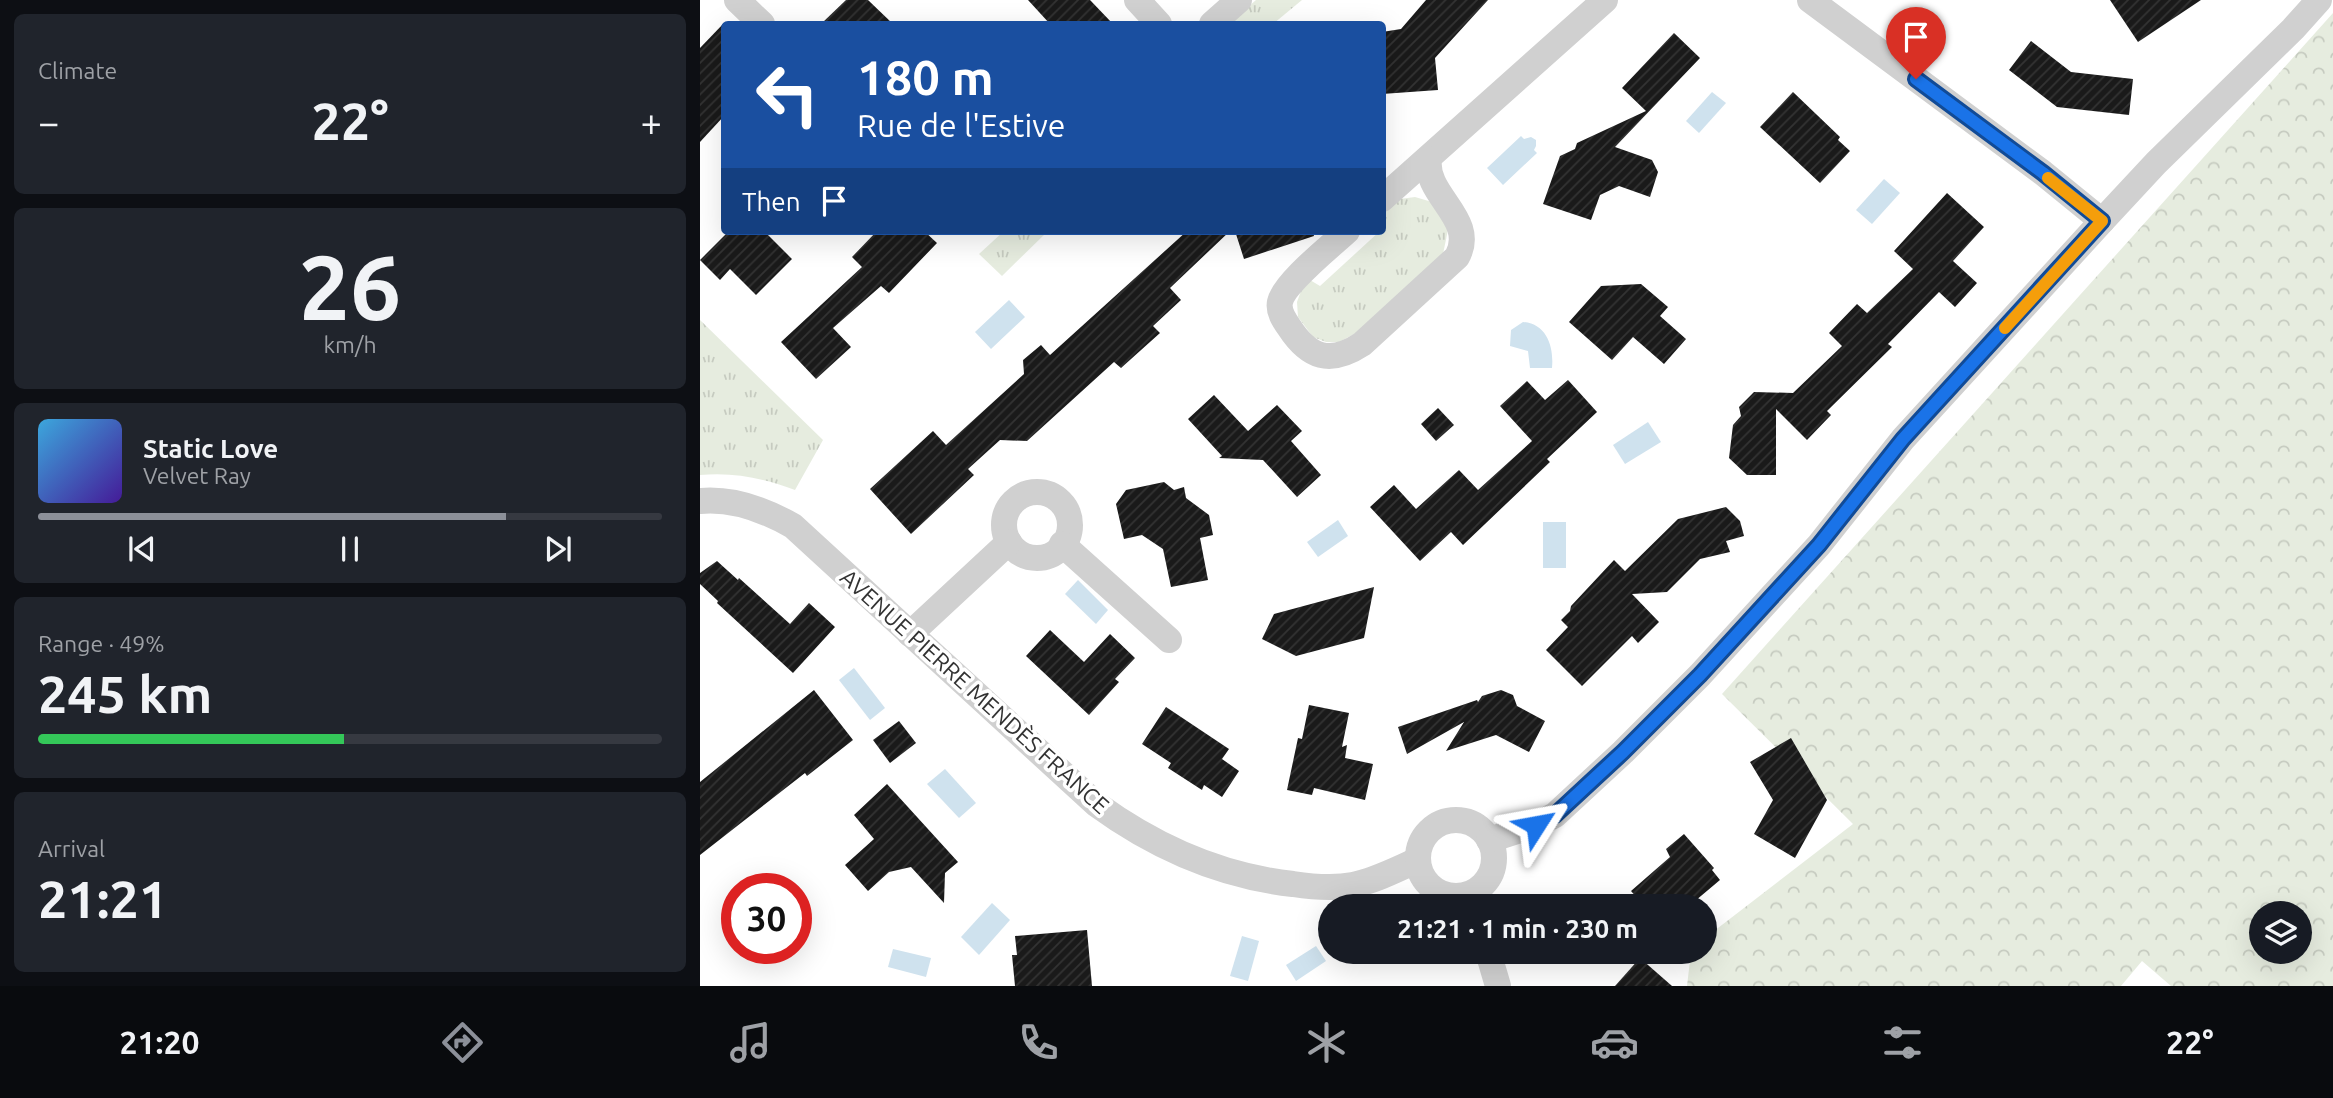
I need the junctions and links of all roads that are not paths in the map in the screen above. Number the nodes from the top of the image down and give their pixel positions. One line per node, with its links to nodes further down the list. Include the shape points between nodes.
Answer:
1 (737, 0): 7 (street)
2 (1137, 0): 8 (street)
3 (1239, 0): 9 (street)
4 (1605, 0): 10 (street)
5 (1810, 0): 12 (street)
6 (2319, 0): 12 (street)
7 (759, 21)
8 (1156, 21)
9 (1215, 21)
10 (1429, 159): 11 (street); 13 (street, via 1433,181 1460,225 1462,244 1457,257 1362,344 1344,354 1316,354 1288,326 1280,312 1280,300 1289,285)
11 (1386, 196)
12 (2102, 221): 19 (street, via 1903,439 1819,545 1661,713 1555,815)
13 (1343, 235)
14 (700, 501): 17 (street, AVENUE PIERRE MENDÈS FRANCE, via 750,507 793,526)
15 (1009, 542): 16 (street, via 1022,554 1034,557 1047,556); 16 (street, via 1004,523 1007,510 1015,500 1039,491 1051,495 1068,514 1070,527); 17 (street)
16 (1062, 544): 18 (street)
17 (910, 634): 20 (street, AVENUE PIERRE MENDÈS FRANCE, via 1096,804 1159,845 1223,870 1308,886 1354,885)
18 (1169, 640)
19 (1489, 839): 20 (street, via 1470,823 1445,822 1425,836); 22 (street, via 1493,864)
20 (1418, 860): 21 (street, via 1420,872)
21 (1444, 894)
22 (1477, 894)
23 (1492, 964): 24 (street)
24 (1498, 986)

